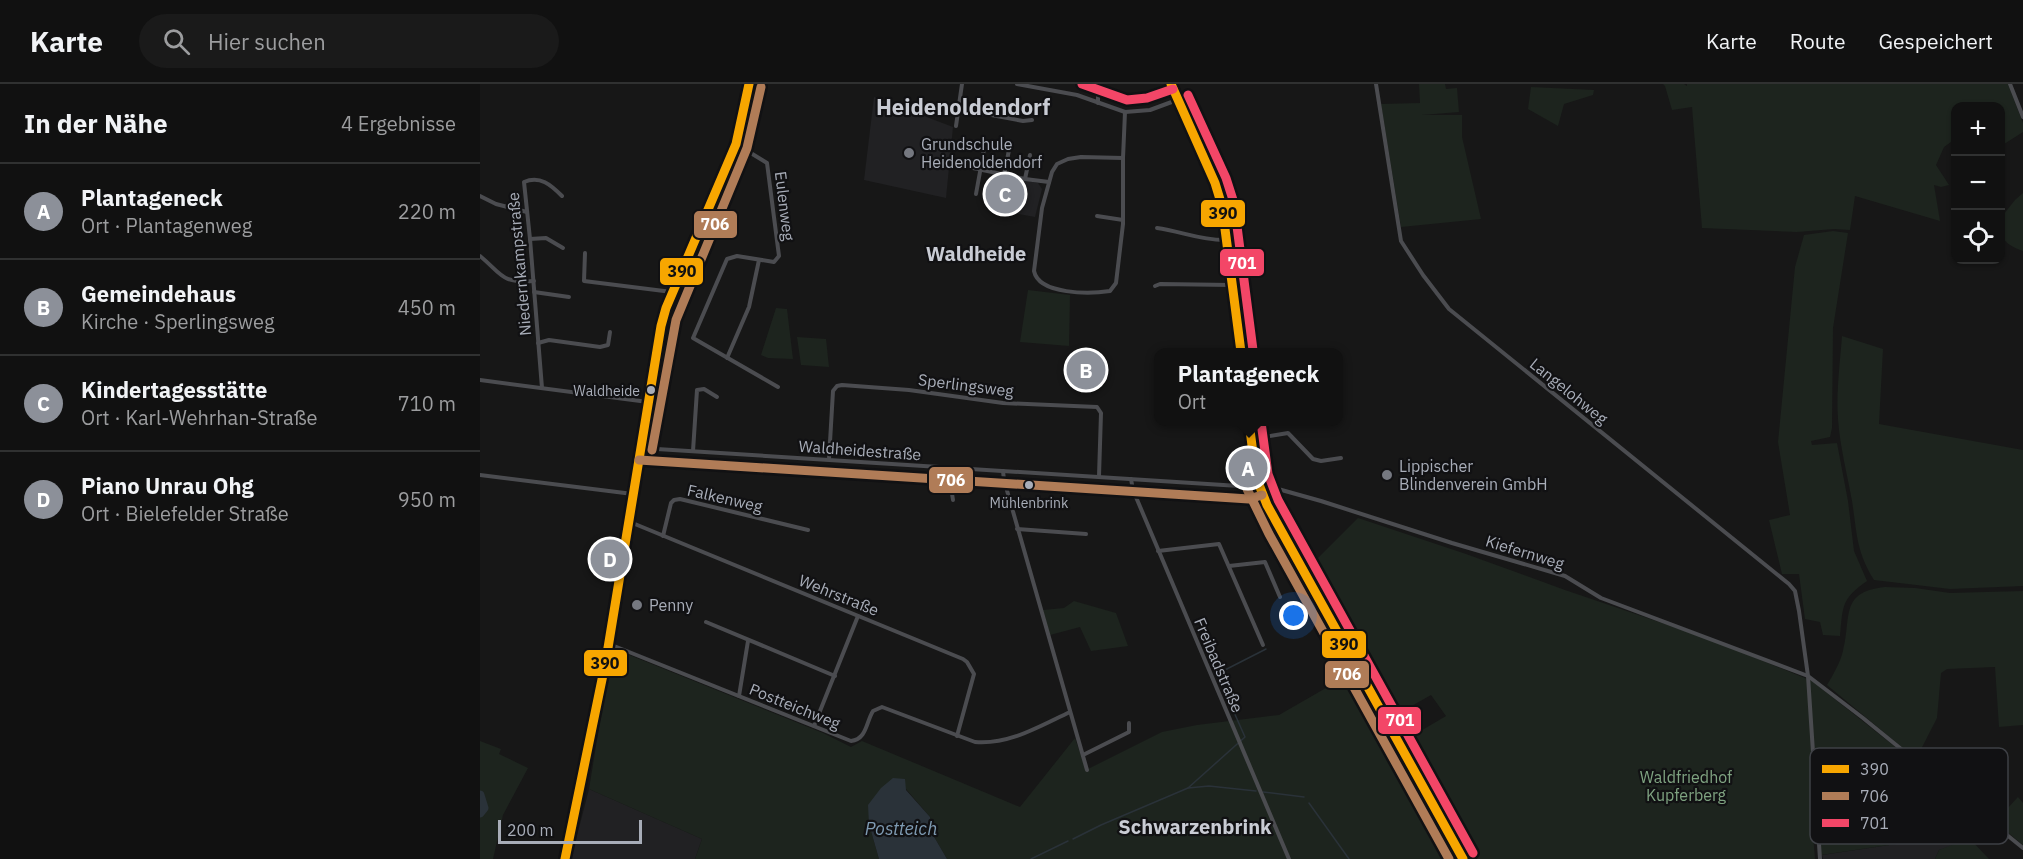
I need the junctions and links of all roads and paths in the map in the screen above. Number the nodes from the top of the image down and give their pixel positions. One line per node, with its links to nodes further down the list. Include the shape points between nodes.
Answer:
1 (749, 84): 15 (main road)
2 (962, 84): 10 (street)
3 (1017, 84): 9 (street)
4 (1098, 84): 9 (street)
5 (1171, 84): 8 (main road)
6 (1376, 84): 81 (street, Langelohweg, via 1401,241 1423,275 1449,309 1789,584 1795,591)
7 (2010, 84): 12 (street)
8 (1178, 100): 11 (street, via 1150,110); 33 (main road, via 1215,183)
9 (1098, 103): 11 (street)
10 (959, 110): 13 (street); 14 (street)
11 (1125, 112): 19 (street)
12 (2023, 117)
13 (1032, 120)
14 (956, 126)
15 (736, 144): 37 (street, Eulenweg, via 768,166 778,256 774,262); 42 (main road)
16 (985, 144): 21 (street)
17 (1009, 150): 22 (street)
18 (1030, 155): 23 (street)
19 (1124, 158): 24 (street, via 1068,159 1057,164); 30 (street)
20 (973, 168): 21 (street)
21 (981, 170): 22 (street); 25 (street)
22 (1004, 175): 23 (street)
23 (1025, 179): 24 (street)
24 (1049, 182): 30 (street, via 1034,271 1042,285 1086,292 1110,291 1116,283)
25 (976, 194)
26 (480, 196): 28 (street)
27 (562, 196): 28 (street, Niedernkampstraße, via 542,180 528,180 524,182)
28 (527, 213): 32 (street, Niedernkampstraße)
29 (1096, 216): 30 (street)
30 (1123, 220)
31 (1157, 228): 33 (street)
32 (530, 238): 34 (street, via 546,237); 38 (street, Niedernkampstraße)
33 (1227, 240): 39 (main road)
34 (562, 248)
35 (585, 253): 42 (street, via 584,281)
36 (480, 256): 38 (street, via 502,278)
37 (759, 260): 47 (street, via 749,307); 47 (street, via 737,256 727,259 693,338)
38 (534, 281): 41 (street, Niedernkampstraße)
39 (1232, 285): 40 (street); 46 (main road)
40 (1155, 286)
41 (534, 292): 43 (street); 45 (street, Niedernkampstraße)
42 (673, 293): 52 (main road, via 661,326)
43 (569, 297)
44 (610, 332): 45 (street, via 608,345 600,347 549,340)
45 (538, 343): 50 (street, Niedernkampstraße)
46 (1240, 348)
47 (727, 358): 49 (street)
48 (480, 380): 50 (street)
49 (778, 387)
50 (542, 388): 52 (street)
51 (717, 397): 56 (street, via 704,389 697,390)
52 (649, 402): 55 (main road)
53 (1249, 426): 54 (main road)
54 (1251, 439): 57 (street, via 1288,433 1313,459); 64 (main road)
55 (640, 448): 56 (street, Waldheidestraße); 65 (main road)
56 (693, 451): 58 (street, Waldheidestraße)
57 (1341, 458)
58 (829, 459): 59 (street, Waldheidestraße); 62 (street, Sperlingsweg, via 833,391 842,385 1003,403 1097,407 1101,413)
59 (948, 468): 60 (street, Waldheidestraße); 66 (street)
60 (1003, 471): 62 (street, Waldheidestraße); 68 (street)
61 (480, 475): 65 (street)
62 (1099, 476): 63 (street, Waldheidestraße)
63 (1131, 479): 64 (street, Waldheidestraße); 72 (street, Freibadstraße)
64 (1259, 487): 81 (street, Kiefernweg, via 1311,498 1565,576 1601,598); 96 (main road)
65 (634, 494): 67 (main road)
66 (953, 500)
67 (629, 522): 71 (street, Wehrstraße); 78 (main road)
68 (1017, 528): 70 (street); 83 (street)
69 (808, 530): 71 (street, Falkenweg, via 680,499 671,504)
70 (1086, 534)
71 (663, 536): 75 (street, Wehrstraße)
72 (1158, 551): 73 (street, via 1220,544); 95 (street, Freibadstraße)
73 (1229, 566): 74 (street, via 1265,562); 79 (street)
74 (1280, 597)
75 (858, 616): 80 (street); 86 (street, Wehrstraße, via 968,662 974,674)
76 (706, 622): 77 (street)
77 (748, 641): 80 (street); 82 (street)
78 (608, 644): 82 (street, Postteichweg); 94 (main road)
79 (1263, 645)
80 (835, 676): 85 (street)
81 (1808, 676): 87 (street, Langelohweg); 88 (street, Kiefernweg)
82 (739, 696): 85 (street, Postteichweg)
83 (1070, 712): 86 (street, via 999,742 975,742); 89 (street)
84 (1129, 723): 89 (street, via 1129,732)
85 (814, 726): 86 (street, Postteichweg, via 855,741 863,736 873,711 882,708)
86 (957, 735)
87 (1813, 748)
88 (1900, 748)
89 (1083, 755): 90 (street)
90 (1087, 770)
91 (2008, 836): 93 (street, Kiefernweg)
92 (1819, 844): 97 (street, Langelohweg)
93 (2023, 848)
94 (565, 859)
95 (1288, 859)
96 (1463, 859)
97 (1820, 859)

